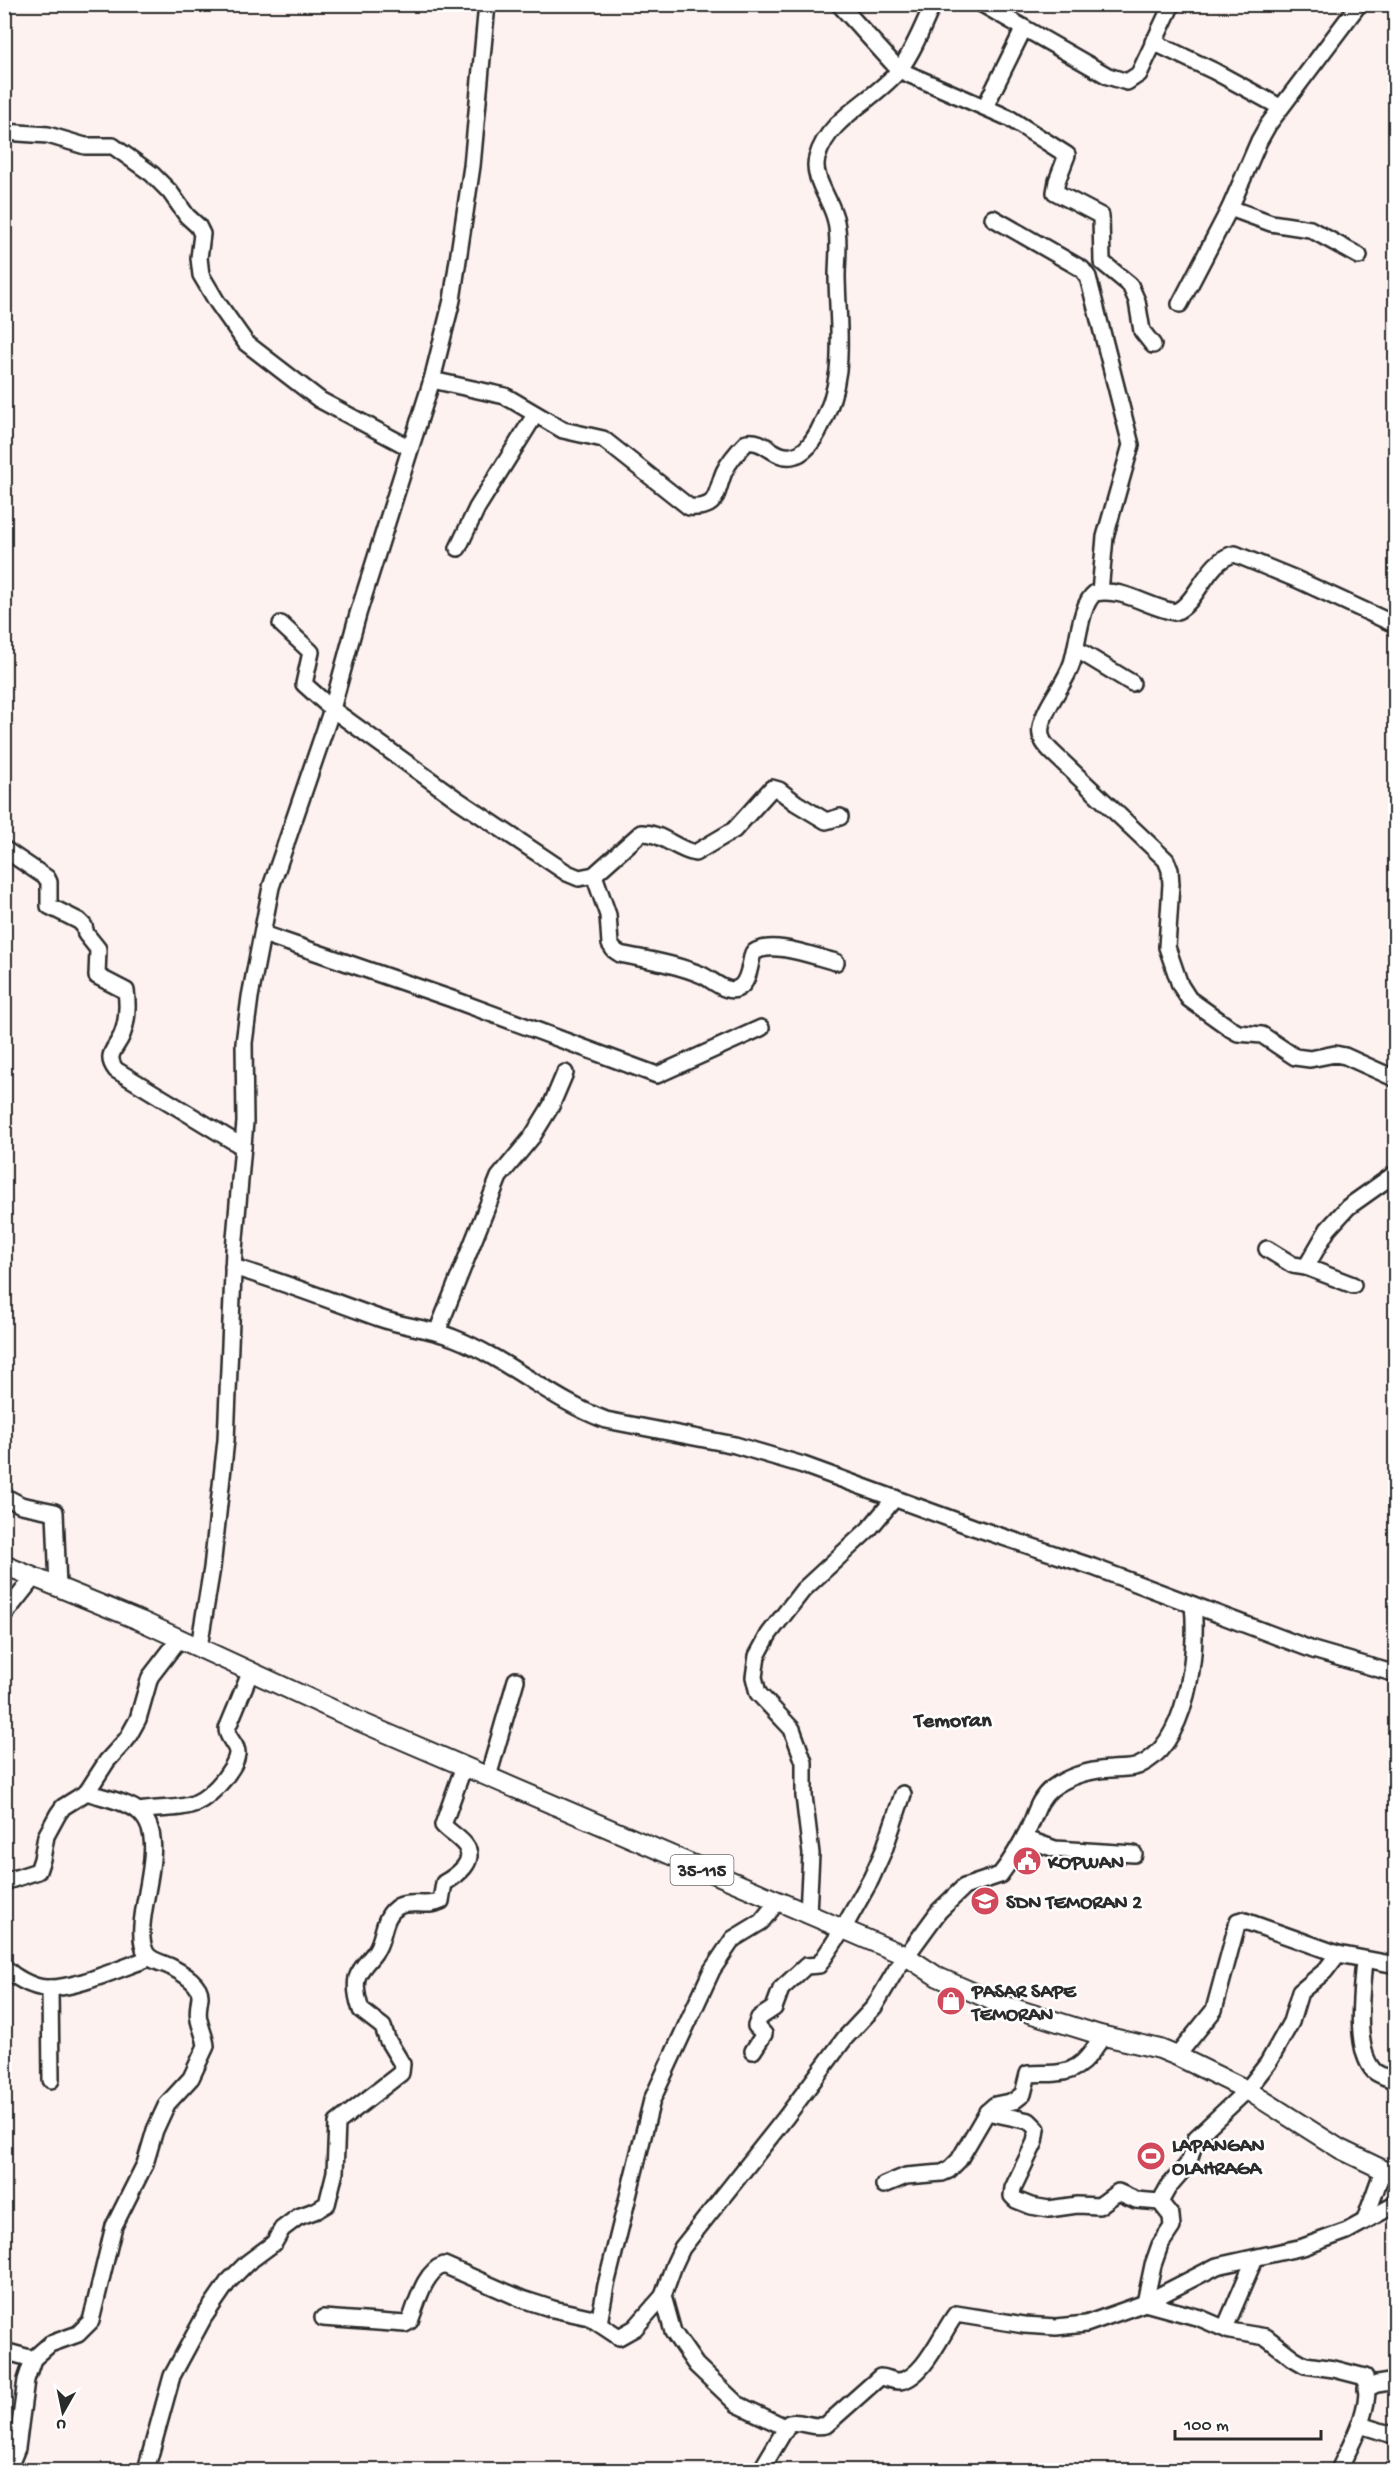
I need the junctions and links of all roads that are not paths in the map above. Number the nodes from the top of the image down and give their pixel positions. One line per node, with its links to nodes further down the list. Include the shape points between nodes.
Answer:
1 (487, 4): 18 (street, via 460,254)
2 (839, 4): 9 (street)
3 (933, 4): 9 (street)
4 (982, 4): 7 (street)
5 (1172, 4): 8 (street)
6 (1359, 4): 11 (street)
7 (1024, 28): 8 (street, via 1108,76 1127,82 1139,74); 10 (street)
8 (1153, 42): 11 (street)
9 (899, 70): 10 (street); 19 (street, via 836,126 816,161 838,236 840,370 826,416 807,449 792,456 781,455 762,443 747,442 729,464 714,501 707,506 689,507 603,439 563,430)
10 (985, 107): 17 (street, via 1066,155 1055,192 1101,216 1102,262 1130,285 1142,331)
11 (1280, 107): 13 (street, via 1259,141)
12 (4, 132): 20 (street, via 48,135 85,146 113,146 152,174 198,226 202,234 201,274 246,343 320,400)
13 (1230, 208): 15 (street, via 1271,223 1310,229); 16 (street)
14 (993, 218): 22 (street, via 1082,269 1088,277 1131,445 1105,537)
15 (1359, 256)
16 (1180, 304)
17 (1153, 345)
18 (432, 380): 19 (street, via 505,396); 20 (street)
19 (535, 415): 21 (street, via 477,508)
20 (410, 448): 27 (street, via 357,614)
21 (458, 548)
22 (1100, 592): 24 (street, via 1175,612 1217,564 1235,554); 25 (street, via 1092,595 1086,606)
23 (281, 624): 27 (street, via 311,652 304,684)
24 (1395, 625)
25 (1076, 649): 26 (street); 35 (street, via 1041,726 1041,738 1166,860 1171,885 1167,947 1189,999 1230,1029 1262,1035 1295,1057 1345,1056)
26 (1132, 683)
27 (332, 710): 30 (street, via 567,873 579,878); 31 (street, via 271,887)
28 (840, 817): 30 (street, via 826,821 772,788 734,830 695,853 682,851 653,832 641,833)
29 (4, 849): 36 (street, via 47,878 49,906 79,921 98,949 97,976 126,991 128,1004 122,1035 110,1054 116,1070)
30 (594, 875): 32 (street, via 606,906 610,944 620,954 675,966 735,990 748,975 753,953 764,947)
31 (263, 934): 33 (street, via 657,1075); 36 (street, via 244,1043)
32 (836, 962)
33 (761, 1028)
34 (565, 1073): 42 (street, via 532,1137 499,1177)
35 (1395, 1079)
36 (243, 1147): 39 (street)
37 (1395, 1173): 40 (street, via 1348,1207 1328,1229)
38 (1267, 1249): 40 (street)
39 (233, 1267): 42 (street, via 382,1319); 51 (street, via 226,1440 211,1579)
40 (1306, 1268): 41 (street)
41 (1353, 1285)
42 (437, 1332): 44 (street, via 490,1355 591,1415 735,1445)
43 (4, 1496): 47 (street, via 21,1505 55,1512)
44 (895, 1498): 48 (street); 64 (street, via 869,1529 803,1590 757,1656 754,1677 758,1693 792,1729 804,1762 811,1854)
45 (4, 1565): 46 (main road, 35-115)
46 (34, 1577): 47 (main road, 35-115); 49 (street)
47 (58, 1587): 50 (main road, 35-115)
48 (1193, 1605): 53 (street, via 1313,1650); 60 (street, via 1195,1631 1186,1695 1164,1745 1139,1766 1089,1772 1056,1786 1041,1799)
49 (4, 1615)
50 (180, 1638): 51 (main road, 35-115); 57 (street, via 150,1677 134,1728)
51 (199, 1647): 52 (main road, 35-115)
52 (251, 1671): 55 (main road, 35-115); 59 (street, via 227,1729 237,1755 224,1778 192,1806)
53 (1395, 1674)
54 (516, 1680): 56 (street)
55 (464, 1767): 56 (main road, 35-115); 99 (street, via 443,1825 466,1845 468,1860 460,1872 444,1883 441,1902 408,1904 395,1910 357,1981 362,2010 383,2026 402,2064 401,2073 337,2123 336,2162 327,2204 282,2229 274,2243 228,2282 204,2317 172,2376)
56 (488, 1777): 63 (main road, 35-115)
57 (87, 1792): 59 (street); 62 (street, via 58,1814 46,1836 38,1871)
58 (903, 1794): 65 (street, via 884,1850)
59 (139, 1811): 68 (street, via 151,1841 141,1933)
60 (1024, 1838): 61 (street, via 1055,1849); 67 (street, via 1000,1875 970,1884 950,1899)
61 (1134, 1854)
62 (4, 1882)
63 (778, 1901): 64 (main road, 35-115); 89 (street, via 761,1922 733,1939 712,1970 652,2100)
64 (808, 1913): 65 (main road, 35-115)
65 (843, 1929): 67 (main road, 35-115); 74 (street, via 819,1965 806,1966 781,1989 774,2008 759,2018 756,2026 764,2034)
66 (1338, 1954): 69 (street); 75 (street, via 1238,1921 1214,2010); 78 (street, via 1300,1992 1276,2051)
67 (906, 1956): 73 (main road, 35-115, via 938,1977 1000,2004); 86 (street, via 874,2007 845,2038 682,2248)
68 (150, 1958): 72 (street); 92 (street, via 173,1968 198,1987 198,2018 205,2035 205,2052 191,2078 167,2104 145,2164 114,2226 91,2321 78,2334 50,2344)
69 (1364, 1960): 70 (street); 77 (street, via 1360,2007 1364,2052 1377,2074)
70 (1395, 1965)
71 (4, 1966): 72 (street, via 14,1976)
72 (50, 1988): 76 (street)
73 (1102, 2036): 75 (main road, 35-115); 79 (street, via 1081,2065 1059,2073 1030,2074 1019,2098 995,2105)
74 (753, 2051)
75 (1177, 2056): 78 (main road, 35-115)
76 (51, 2080)
77 (1395, 2081)
78 (1247, 2090): 80 (main road, 35-115, via 1340,2149); 82 (street, via 1196,2138 1188,2164)
79 (987, 2112): 81 (street, via 966,2150 949,2170 906,2176); 82 (street, via 1029,2121 1037,2129 1035,2142 1011,2193 1016,2200 1043,2209 1095,2206 1118,2192 1136,2200)
80 (1389, 2173): 84 (street)
81 (884, 2185)
82 (1160, 2202): 87 (street, via 1171,2216 1172,2227 1160,2245)
83 (1395, 2204): 84 (street)
84 (1365, 2220): 85 (street, via 1304,2247)
85 (1255, 2258): 87 (street, via 1217,2266); 90 (street)
86 (663, 2296): 89 (street, via 625,2336 613,2335); 96 (street, via 673,2331 700,2370 737,2404)
87 (1145, 2303): 90 (street); 96 (street, via 1098,2321 1056,2327 956,2314 936,2348 912,2375 898,2381 880,2377 826,2425 818,2427 795,2421)
88 (323, 2318): 89 (street, via 405,2325 424,2285 435,2269 444,2265 522,2299)
89 (599, 2323)
90 (1225, 2328): 94 (street, via 1266,2337 1305,2365 1363,2375 1367,2379)
91 (4, 2351): 92 (street)
92 (33, 2359): 98 (street, via 26,2380 17,2448)
93 (1395, 2381): 94 (street)
94 (1366, 2389): 95 (street)
95 (1360, 2425): 97 (street); 101 (street)
96 (785, 2427): 100 (street)
97 (1395, 2436)
98 (8, 2470)
99 (146, 2470)
100 (761, 2470)
101 (1338, 2470)

